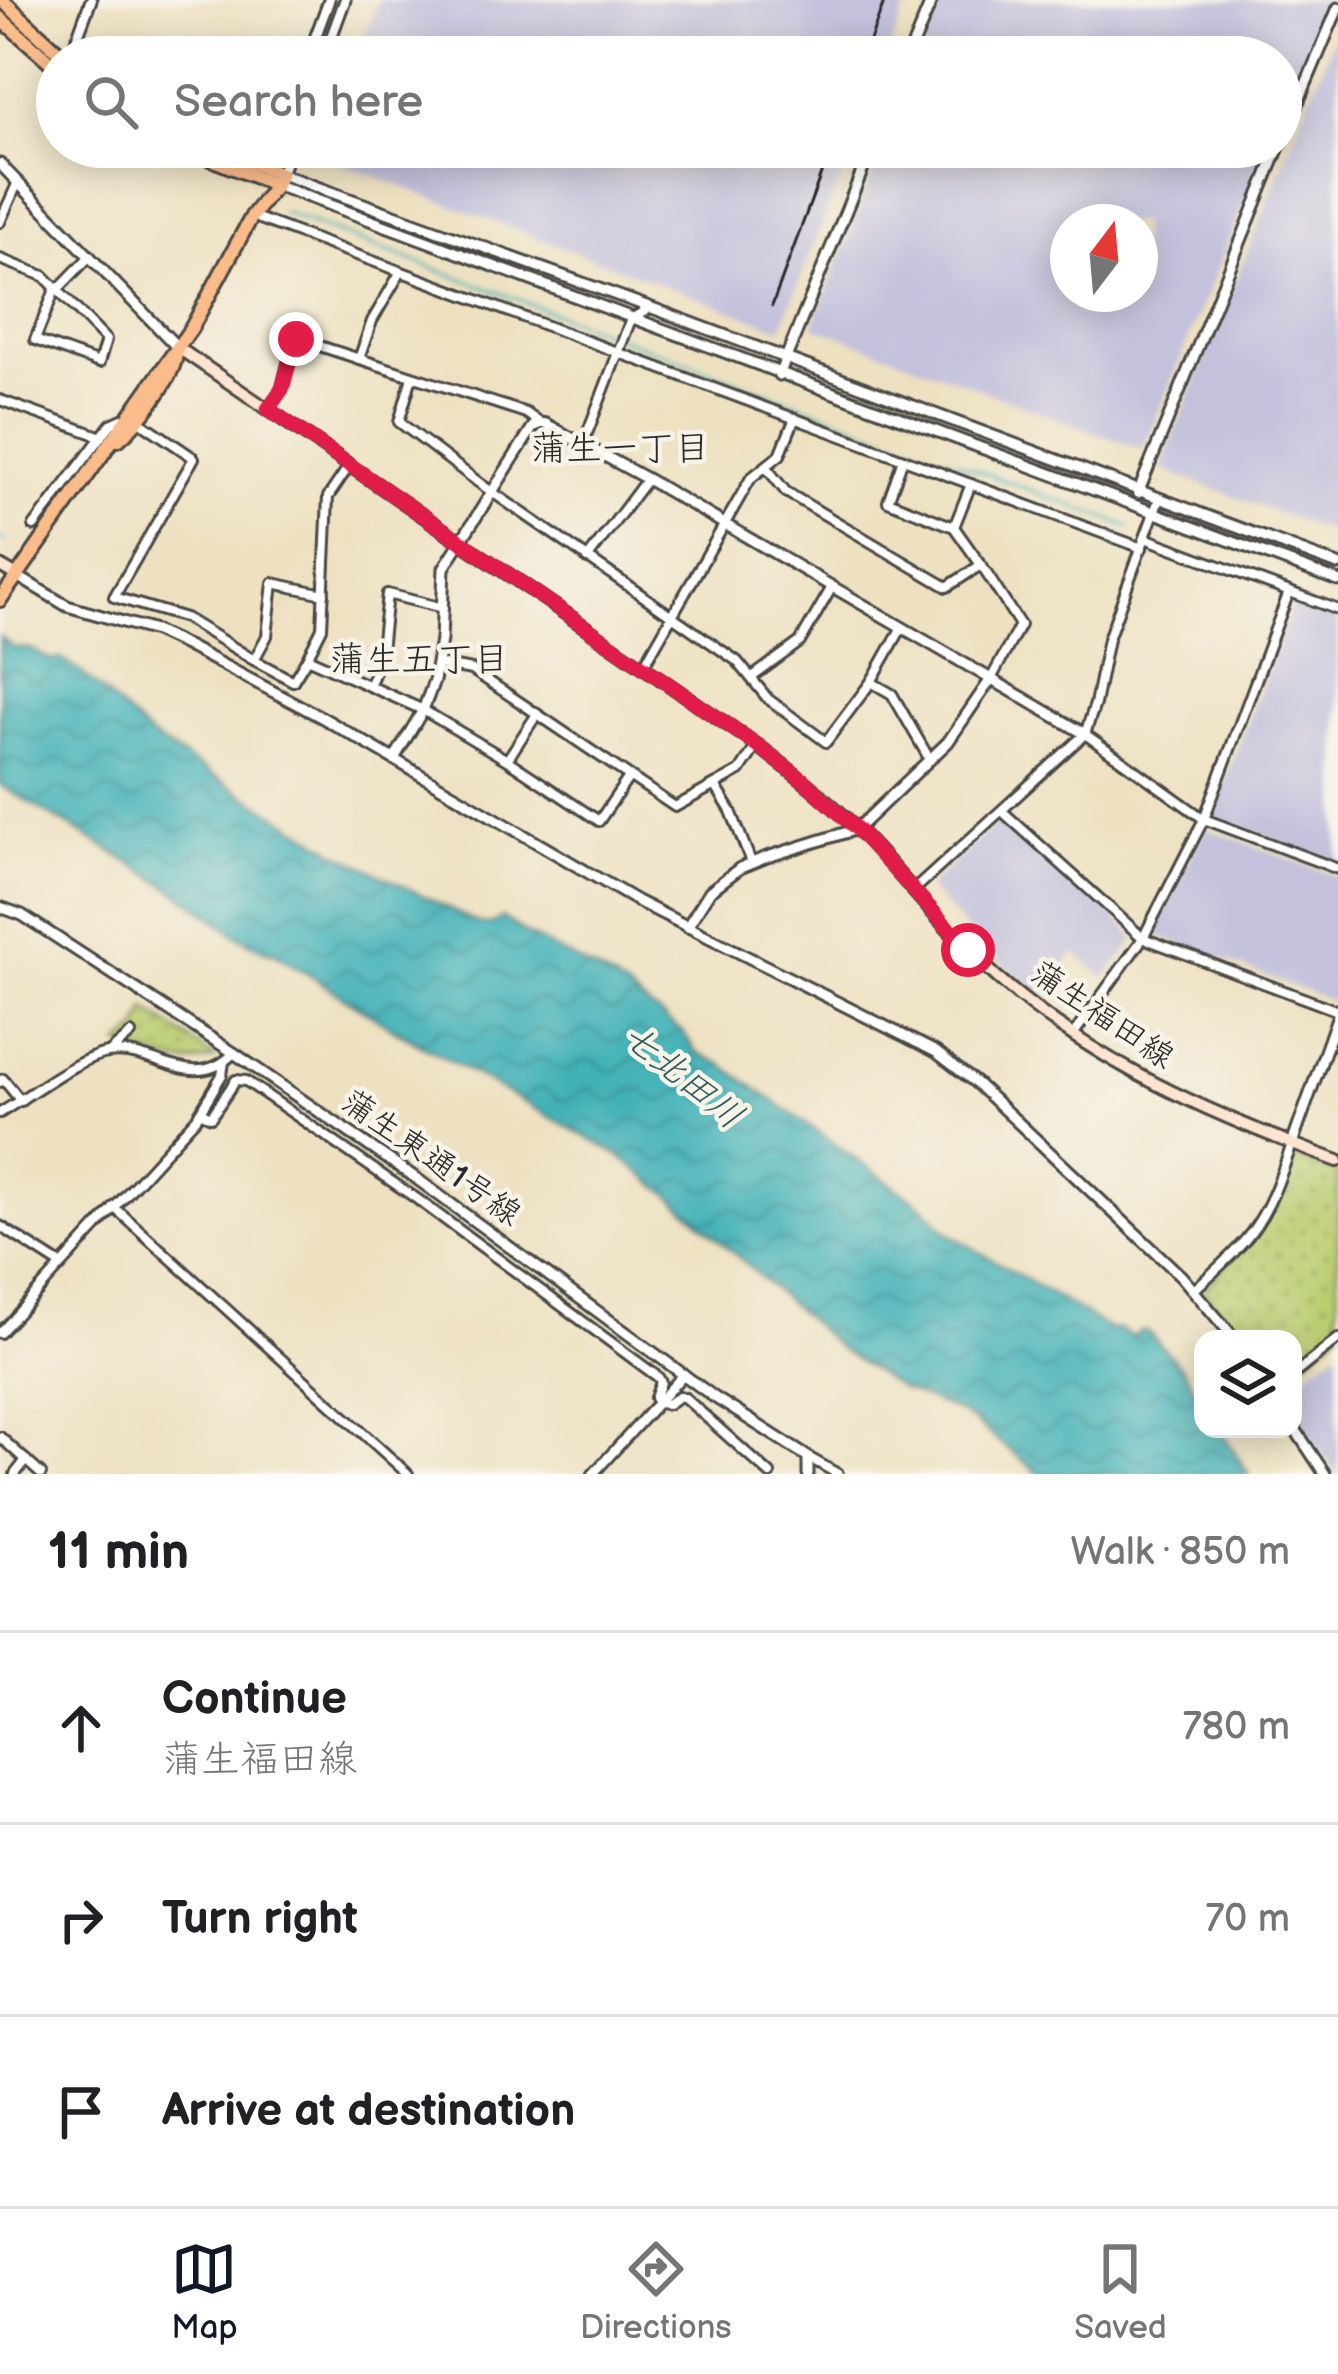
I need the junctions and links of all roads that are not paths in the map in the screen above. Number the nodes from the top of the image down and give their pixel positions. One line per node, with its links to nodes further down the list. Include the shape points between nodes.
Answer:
1 (2, 0): 8 (main road)
2 (91, 0): 9 (street)
3 (329, 0): 10 (street)
4 (345, 0): 11 (street)
5 (932, 0): 12 (street)
6 (1338, 8): 14 (street)
7 (0, 17): 13 (main road)
8 (43, 36)
9 (76, 36)
10 (316, 36)
11 (332, 36)
12 (917, 36)
13 (36, 49)
14 (1302, 93)
15 (0, 164): 23 (street)
16 (244, 168): 22 (main road)
17 (253, 168): 22 (main road)
18 (272, 168): 22 (street)
19 (277, 168): 22 (street)
20 (863, 168): 36 (street)
21 (1271, 168): 53 (street)
22 (271, 177): 25 (main road); 31 (street); 32 (street)
23 (18, 180): 24 (street); 27 (street)
24 (4, 196): 26 (street)
25 (254, 213): 29 (street); 33 (main road)
26 (0, 222)
27 (90, 256): 30 (street); 33 (street)
28 (0, 259): 30 (street)
29 (400, 273): 34 (street); 35 (street)
30 (58, 289): 30 (street, via 106,340 99,363 35,340)
31 (652, 308): 32 (street); 36 (street)
32 (631, 319): 34 (street); 37 (street)
33 (177, 347): 41 (main road, 蒲生福田線); 43 (main road); 43 (main road, via 174,367)
34 (618, 349): 44 (street); 47 (street)
35 (359, 358): 38 (street); 41 (street, via 295,340)
36 (786, 358): 37 (street); 39 (street)
37 (779, 375): 42 (street)
38 (412, 377): 45 (street); 54 (street, via 398,422)
39 (889, 395): 42 (street); 53 (street)
40 (0, 400): 46 (street)
41 (268, 409): 49 (main road, 蒲生福田線)
42 (883, 413): 56 (street)
43 (133, 418): 46 (main road); 78 (street, via 194,458 114,597 185,618)
44 (795, 418): 48 (street); 50 (street)
45 (540, 424): 47 (street); 54 (street)
46 (105, 443): 59 (street); 67 (main road)
47 (583, 444): 51 (street)
48 (903, 459): 52 (street); 60 (street, via 888,502)
49 (349, 465): 61 (main road, 蒲生福田線); 71 (street, via 328,497)
50 (766, 467): 58 (street); 66 (street, via 786,492 946,587)
51 (647, 479): 58 (street); 63 (street)
52 (971, 484): 60 (street); 62 (street)
53 (1139, 491): 55 (street); 56 (street)
54 (492, 492): 61 (street); 63 (street)
55 (1160, 499): 57 (street); 64 (street)
56 (1134, 504): 57 (street)
57 (1154, 512): 62 (street); 68 (street)
58 (725, 525): 69 (street); 75 (street)
59 (34, 526)
60 (954, 527): 66 (street)
61 (461, 541): 73 (street, via 444,568); 80 (main road, 蒲生福田線)
62 (1143, 543): 70 (street); 87 (street)
63 (587, 559): 75 (street)
64 (1338, 565)
65 (0, 566): 67 (main road)
66 (981, 566): 82 (street, via 1020,625)
67 (14, 580): 72 (main road); 89 (street, via 76,610 164,634)
68 (1338, 581)
69 (832, 587): 76 (street); 81 (street, via 800,642)
70 (1289, 592): 74 (street); 95 (street)
71 (324, 594): 77 (street, via 322,628); 78 (street, via 273,583 267,636)
72 (0, 600)
73 (443, 608): 79 (street); 84 (street, via 387,595)
74 (1338, 610)
75 (672, 616): 80 (street); 81 (street)
76 (902, 627): 82 (street); 83 (street)
77 (307, 658): 78 (street, via 293,681); 84 (street)
78 (254, 660)
79 (438, 664): 85 (street); 86 (street, via 472,670)
80 (643, 667): 88 (main road, 蒲生福田線)
81 (751, 677): 83 (street, via 768,700 826,742)
82 (991, 679): 87 (street); 91 (street)
83 (871, 682): 91 (street, via 892,694)
84 (369, 686): 85 (street)
85 (423, 710): 89 (street); 90 (street)
86 (537, 714): 90 (street); 92 (street)
87 (1085, 734): 94 (street); 95 (street)
88 (757, 745): 93 (street, via 740,771); 96 (main road, 蒲生福田線)
89 (394, 759): 101 (street)
90 (507, 760): 92 (street, via 598,821)
91 (931, 760): 96 (street)
92 (628, 777): 93 (street, via 675,807)
93 (716, 785): 97 (street)
94 (1002, 811): 99 (street); 102 (street)
95 (1204, 819): 98 (street); 102 (street)
96 (857, 829): 97 (street); 99 (main road, 蒲生福田線)
97 (751, 862): 101 (street, via 710,891)
98 (1338, 869)
99 (913, 891): 105 (main road, 蒲生福田線, via 968,950)
100 (0, 908): 107 (street, 蒲生東通1号線)
101 (686, 927): 118 (street, via 955,1065)
102 (1143, 938): 103 (street); 105 (street)
103 (1338, 1013): 113 (street)
104 (131, 1034): 106 (street)
105 (1072, 1035): 113 (main road, 蒲生福田線, via 1167,1091)
106 (110, 1052): 108 (street, via 183,1070); 110 (street)
107 (234, 1053): 108 (street); 123 (street, 蒲生東通1号線)
108 (224, 1062): 111 (street)
109 (0, 1082): 110 (street)
110 (21, 1100): 112 (street)
111 (200, 1112): 115 (street); 124 (street, via 211,1117 236,1080 246,1081 658,1377)
112 (0, 1113)
113 (1292, 1144): 114 (main road, 蒲生福田線); 118 (street, via 1248,1238)
114 (1338, 1161)
115 (114, 1207): 117 (street); 131 (street)
116 (0, 1226): 117 (street)
117 (61, 1265): 120 (street)
118 (1194, 1290): 119 (street)
119 (1227, 1330)
120 (0, 1333)
121 (1338, 1339): 122 (street)
122 (1302, 1368)
123 (684, 1374): 124 (street); 127 (street, 蒲生東通1号線)
124 (658, 1403): 132 (street); 133 (street, via 685,1398)
125 (0, 1436): 128 (street)
126 (1301, 1438): 136 (street)
127 (808, 1457): 134 (street); 135 (street)
128 (26, 1460): 129 (street); 130 (street)
129 (15, 1474)
130 (41, 1474)
131 (408, 1474)
132 (593, 1474)
133 (770, 1474)
134 (808, 1474)
135 (838, 1474)
136 (1325, 1474)

